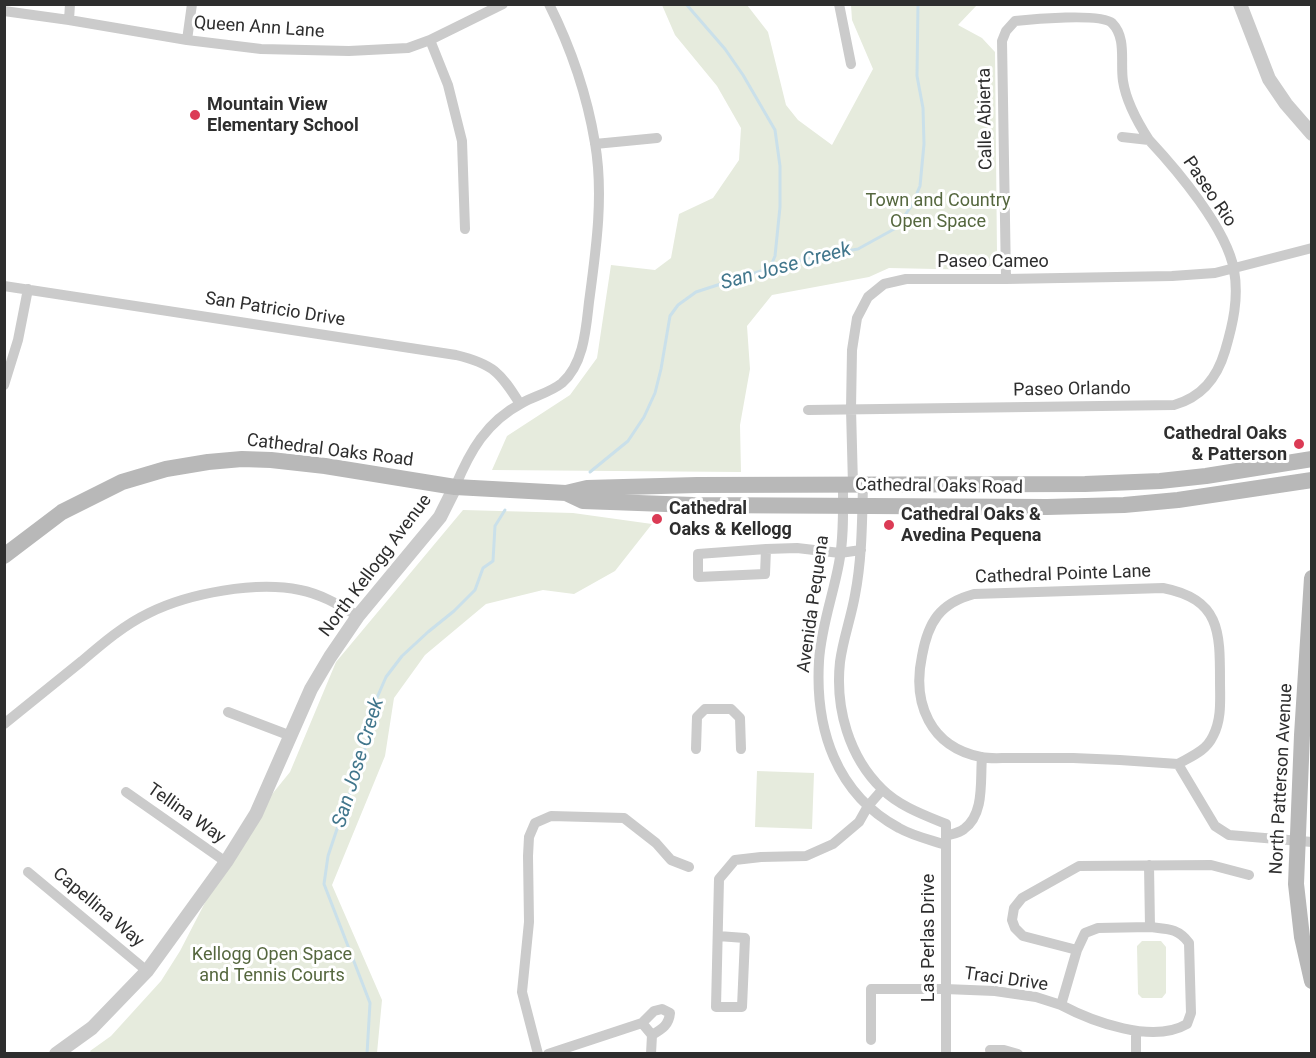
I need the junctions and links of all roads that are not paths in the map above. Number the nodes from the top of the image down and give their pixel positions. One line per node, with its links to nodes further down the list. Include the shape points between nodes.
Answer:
1 (70, 4): 8 (street)
2 (192, 4): 10 (street)
3 (503, 4): 11 (street, Queen Ann Lane)
4 (549, 4): 17 (street, North Kellogg Avenue, via 581,82)
5 (839, 4): 12 (street)
6 (1240, 4): 13 (street, via 1269,79)
7 (4, 11): 8 (street, Queen Ann Lane)
8 (69, 20): 10 (street, Queen Ann Lane)
9 (1006, 31): 16 (street, Paseo Rio, via 1015,21 1036,18 1110,21 1120,35 1123,82 1138,123); 21 (street, Calle Abierta, via 1002,41)
10 (187, 40): 11 (street, Queen Ann Lane, via 261,49 345,51 408,48)
11 (430, 40): 18 (street, via 448,86 462,141)
12 (851, 64)
13 (1311, 134)
14 (1122, 137): 16 (street)
15 (657, 138): 17 (street)
16 (1149, 140): 20 (street, Paseo Rio, via 1209,217)
17 (596, 144): 25 (street, North Kellogg Avenue, via 597,231 578,363 563,382)
18 (465, 229)
19 (1311, 248): 20 (street, Paseo Cameo)
20 (1234, 267): 21 (street, Paseo Cameo, via 1215,273 1172,276); 26 (street, Paseo Orlando, via 1236,307 1223,357 1206,389 1188,401 1174,405)
21 (1006, 279): 26 (street, Paseo Cameo, via 906,279 884,284 868,297 857,318 852,350)
22 (4, 286): 23 (street, San Patricio Drive)
23 (28, 289): 24 (street); 25 (street, San Patricio Drive, via 456,355 492,367)
24 (4, 385)
25 (520, 404): 31 (street, North Kellogg Avenue, via 485,431)
26 (851, 409): 27 (street, Paseo Orlando); 30 (street, Paseo Cameo)
27 (808, 410)
28 (1311, 459): 30 (main road, Cathedral Oaks Road, via 1160,481)
29 (1311, 480): 34 (main road, Cathedral Oaks Road, via 1125,505)
30 (853, 485): 32 (main road, Cathedral Oaks Road, via 587,488); 33 (street, Avenida Pequena); 34 (street, Avenida Pequena)
31 (455, 486): 32 (main road, Cathedral Oaks Road); 38 (main road, Cathedral Oaks Road, via 272,460 208,462 122,482 62,512); 40 (street, North Kellogg Avenue, via 440,517)
32 (566, 493): 33 (main road, Cathedral Oaks Road, via 583,501)
33 (843, 505): 34 (main road, Cathedral Oaks Road); 37 (street, Avenida Pequena)
34 (862, 506): 36 (street, Avenida Pequena)
35 (766, 549): 35 (street, via 765,574 698,577 698,554); 37 (street)
36 (861, 550): 37 (street); 48 (street, Avenida Pequena, via 839,684 845,726 854,751)
37 (840, 553): 50 (street, Avenida Pequena, via 819,661 819,705 832,758)
38 (4, 556)
39 (1311, 578): 53 (main road, North Patterson Avenue)
40 (358, 616): 42 (street, via 322,597 288,589 247,588 173,603 116,633); 43 (street, North Kellogg Avenue, via 311,688)
41 (228, 712): 43 (street)
42 (4, 724)
43 (291, 736): 54 (street, North Kellogg Avenue, via 256,814)
44 (696, 749): 45 (street, via 697,717 705,709 731,709 740,718)
45 (741, 749)
46 (982, 757): 47 (street, Cathedral Pointe Lane); 47 (street, Cathedral Pointe Lane, via 959,750 936,732 921,703 918,674 923,649 944,608 974,594 1163,588 1181,591 1200,602 1218,629 1220,646 1218,725 1203,750); 52 (street, via 979,809 963,831)
47 (1178, 764): 53 (street, via 1215,826 1229,835)
48 (882, 790): 50 (street); 51 (street, Avenida Pequena)
49 (126, 792): 54 (street, Tellina Way)
50 (868, 806): 52 (street, Avenida Pequena, via 899,828); 60 (street, via 859,822 833,844 806,856 735,860 719,879)
51 (946, 824): 52 (street, Las Perlas Drive)
52 (946, 840): 64 (street, Las Perlas Drive)
53 (1304, 841): 63 (main road, North Patterson Avenue, via 1296,885)
54 (226, 862): 62 (street, North Kellogg Avenue)
55 (1149, 865): 58 (street, via 1211,865); 59 (street); 61 (street, via 1079,866 1022,898 1014,908 1012,920 1023,936)
56 (689, 867): 72 (street, via 671,860 624,818 551,816 535,823 529,837 530,922 522,992)
57 (28, 872): 62 (street, Capellina Way)
58 (1249, 875)
59 (1150, 927): 61 (street, Traci Drive, via 1098,928 1085,933); 67 (street, Traci Drive, via 1174,929 1189,942 1191,1013 1187,1024 1177,1030)
60 (718, 936): 60 (street, via 716,1007 742,1007 746,938)
61 (1077, 950): 65 (street, Traci Drive)
62 (147, 970): 71 (street, North Kellogg Avenue, via 92,1028)
63 (1311, 981)
64 (945, 989): 65 (street, Traci Drive, via 995,991); 69 (street, Traci Drive, via 871,989); 75 (street, Las Perlas Drive)
65 (1061, 1005): 67 (street, Traci Drive, via 1085,1018)
66 (642, 1023): 68 (street); 68 (street, via 654,1011 670,1013 669,1021); 73 (street)
67 (1136, 1032): 77 (street)
68 (652, 1035): 74 (street)
69 (871, 1040)
70 (990, 1050): 76 (street)
71 (56, 1053)
72 (538, 1053)
73 (548, 1053)
74 (651, 1053)
75 (946, 1053)
76 (1018, 1053)
77 (1136, 1053)

